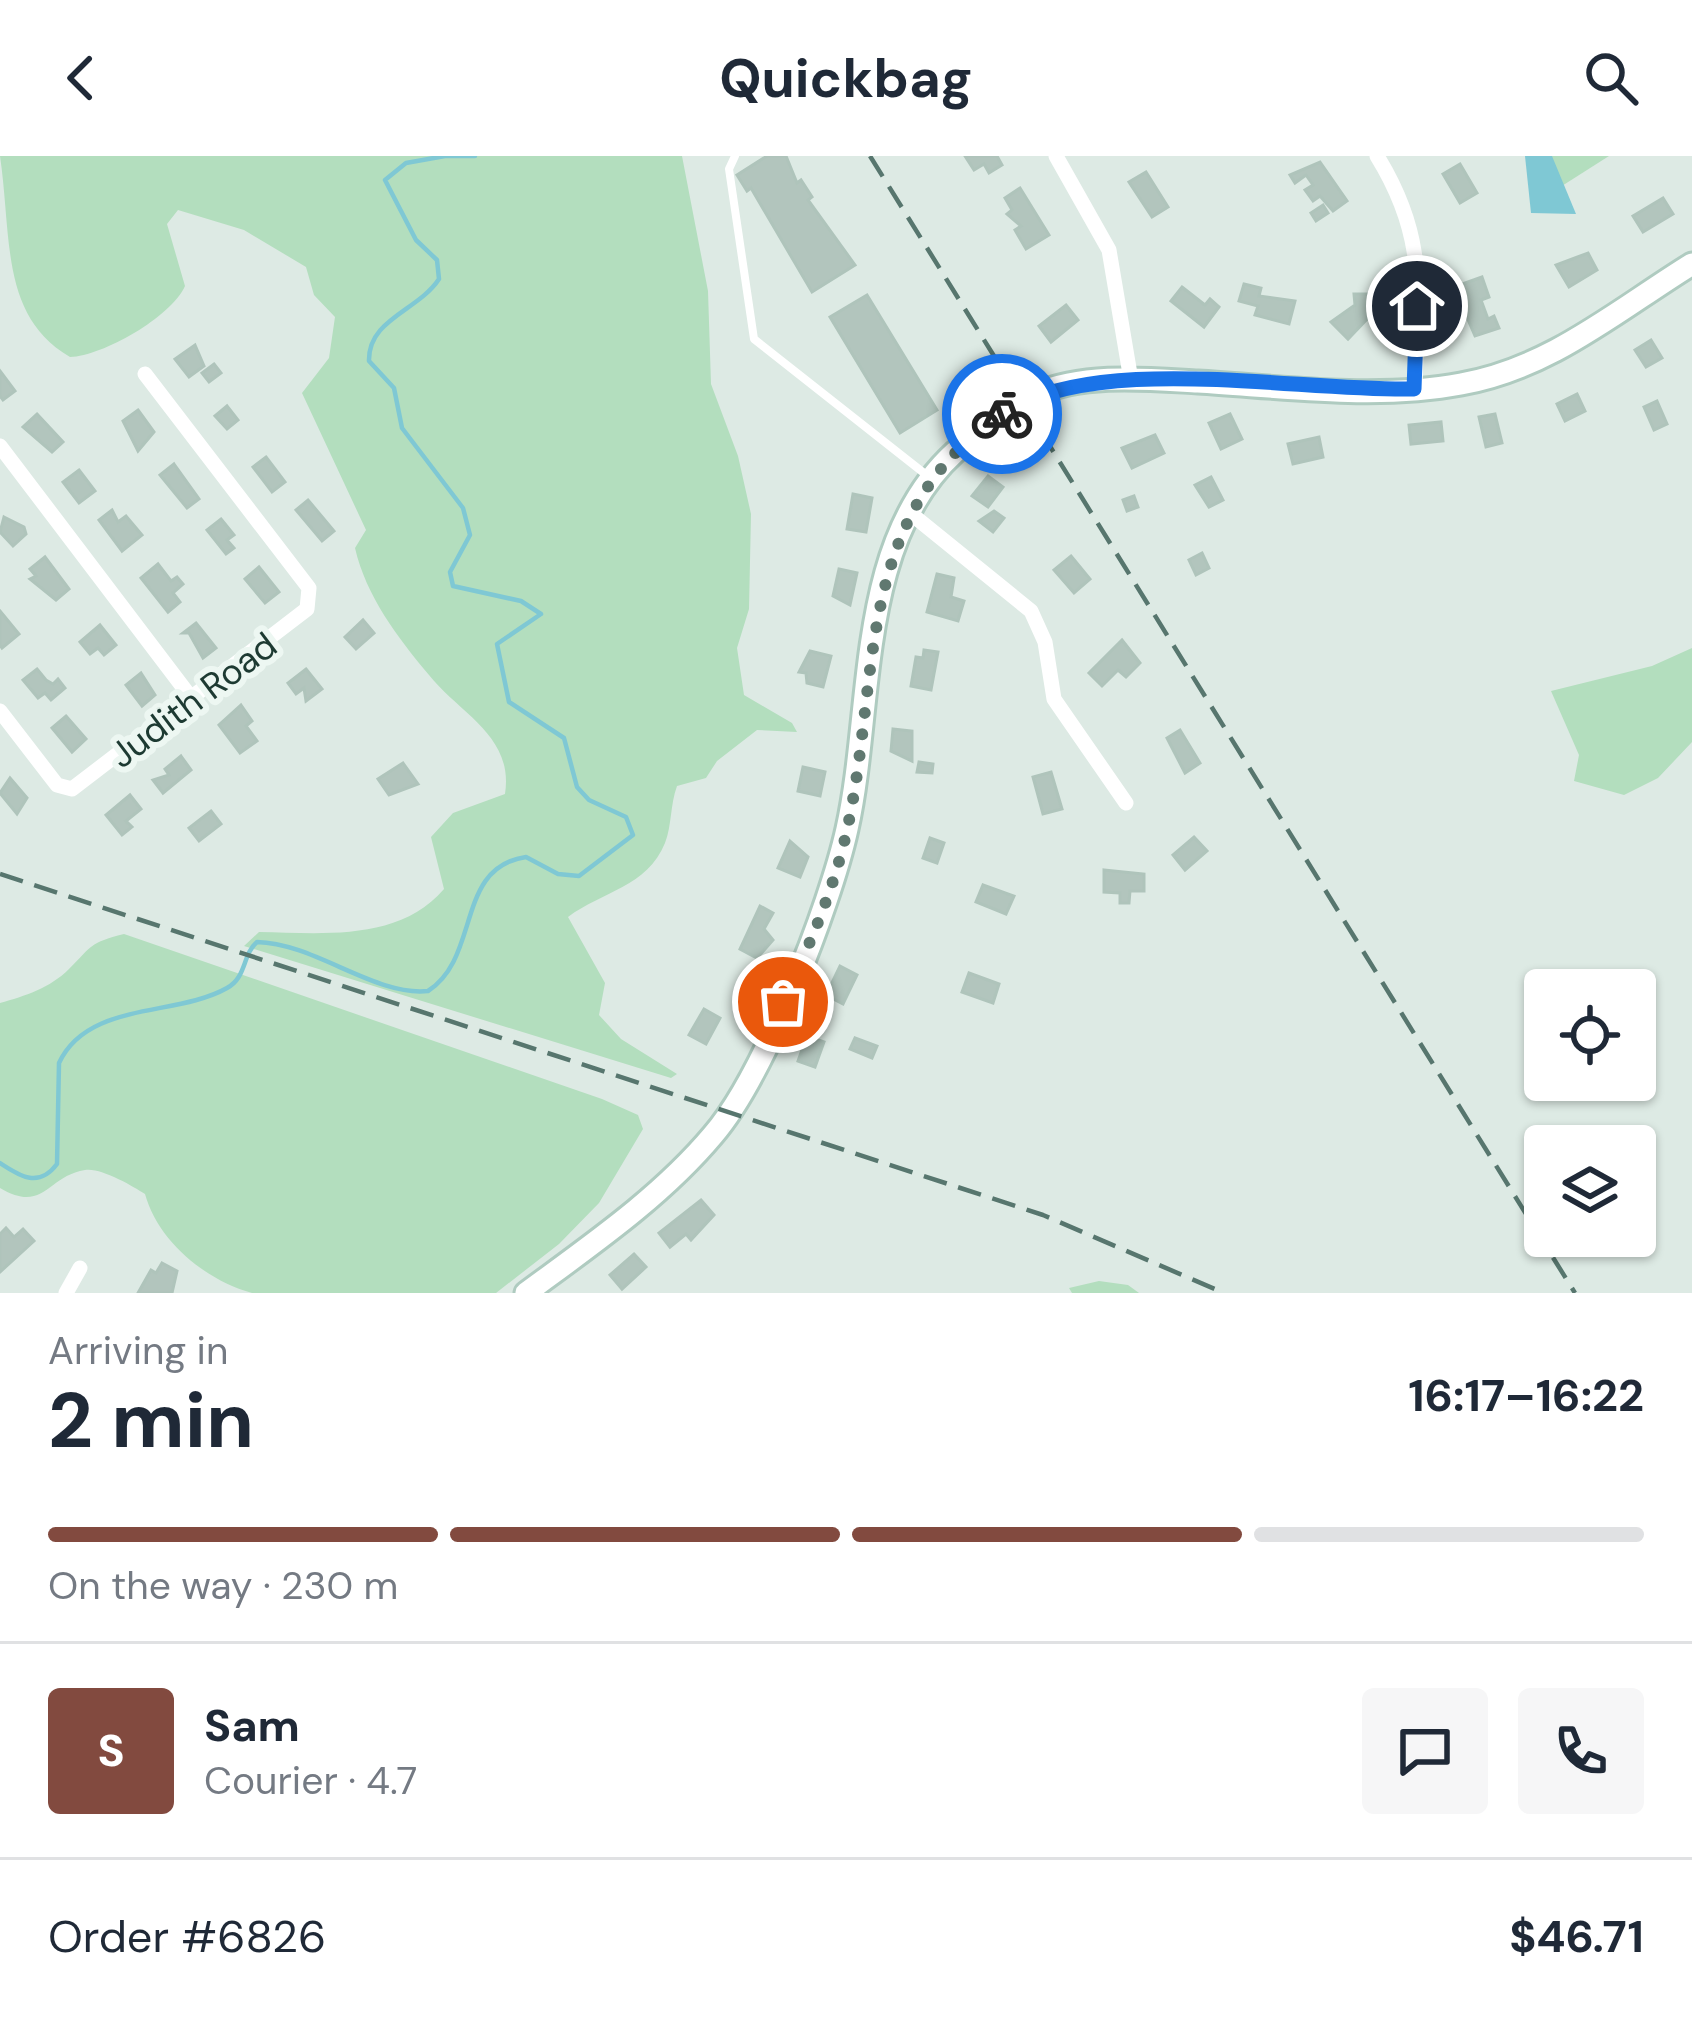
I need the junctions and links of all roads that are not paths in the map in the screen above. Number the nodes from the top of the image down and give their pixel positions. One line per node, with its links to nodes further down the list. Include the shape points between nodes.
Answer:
1 (735, 156): 9 (lane, via 729,172 754,339)
2 (1056, 156): 6 (street, via 1108,250)
3 (1377, 156): 7 (street, via 1415,234)
4 (1692, 264): 7 (street, via 1543,359 1482,380)
5 (146, 374): 11 (street, Judith Road, via 309,589 301,617)
6 (1131, 380): 7 (street); 9 (street, via 1031,396)
7 (1414, 389)
8 (0, 446): 11 (street)
9 (930, 478): 10 (street)
10 (910, 513): 13 (street, via 1031,611 1045,642 1051,693); 16 (street, via 880,603 835,877 748,1080 686,1165)
11 (192, 699): 12 (street, Judith Road, via 67,790)
12 (0, 711)
13 (1126, 803)
14 (80, 1268): 15 (street)
15 (66, 1293)
16 (526, 1293)

